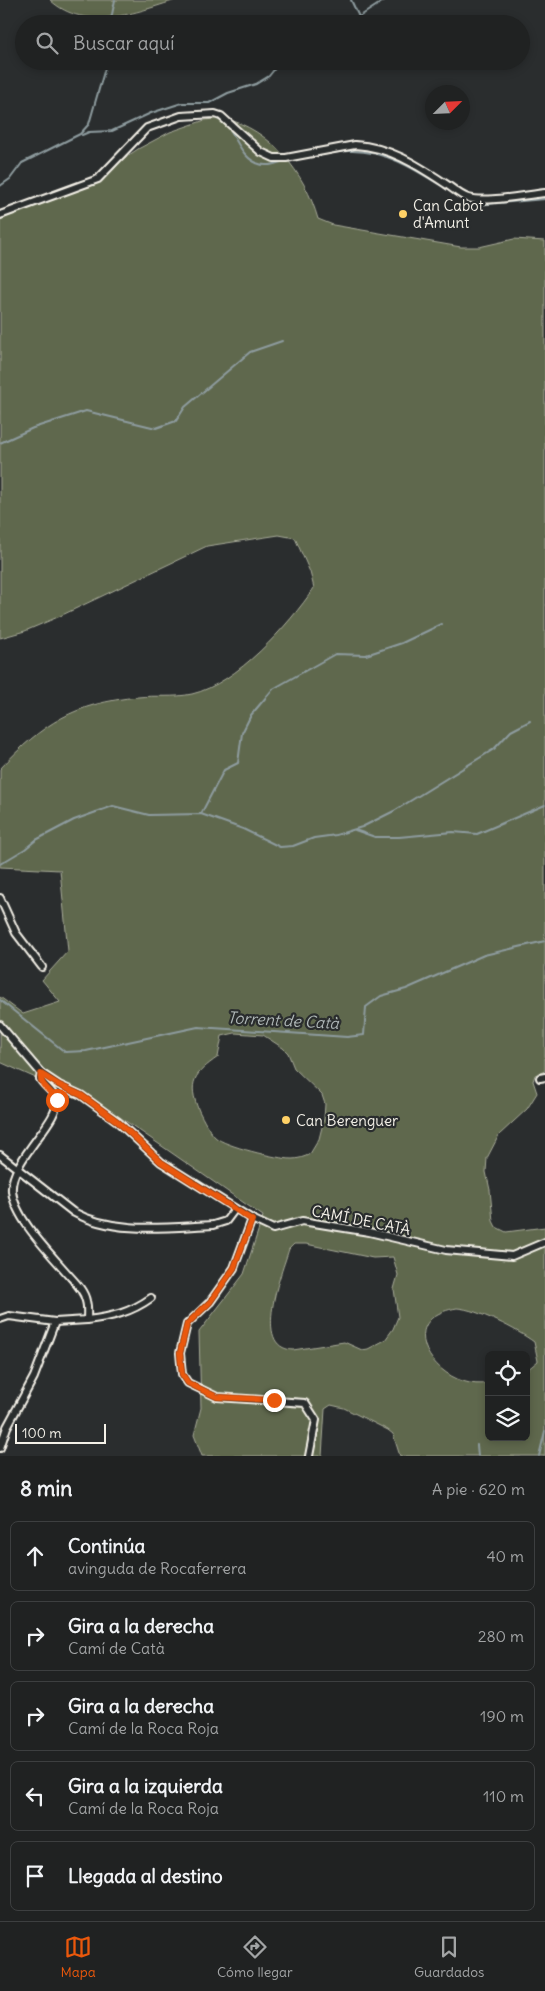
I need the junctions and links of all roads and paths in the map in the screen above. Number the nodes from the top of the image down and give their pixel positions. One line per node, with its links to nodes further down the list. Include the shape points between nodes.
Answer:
1 (545, 193): 2 (street, via 468,198 394,153 367,145 274,158 261,152 215,114 181,116 147,128 98,179)
2 (0, 214)
3 (0, 898): 4 (street, via 16,933)
4 (42, 966)
5 (0, 1025): 6 (street, CAMÍ DE CATÀ)
6 (41, 1074): 8 (street, via 43,1085 57,1100 56,1106); 9 (street, CAMÍ DE CATÀ, via 81,1095 117,1121 161,1162)
7 (0, 1155): 8 (street)
8 (17, 1168): 9 (street, via 83,1218 118,1227 213,1225 226,1221); 14 (street, via 12,1188 14,1204 36,1237 80,1288 87,1302)
9 (235, 1209): 10 (street, CAMÍ DE CATÀ)
10 (252, 1220): 11 (street, CAMÍ DE CATÀ, via 273,1229 302,1221 446,1250 512,1256); 17 (street, via 234,1268 210,1302 187,1324 180,1353 182,1374 188,1383 217,1397 305,1403 316,1420)
11 (545, 1242)
12 (151, 1298): 14 (street, via 139,1307 116,1316)
13 (0, 1319): 15 (street, via 16,1317)
14 (87, 1320): 15 (street)
15 (54, 1322): 16 (street, via 34,1378 6,1427)
16 (0, 1448)
17 (309, 1456)

